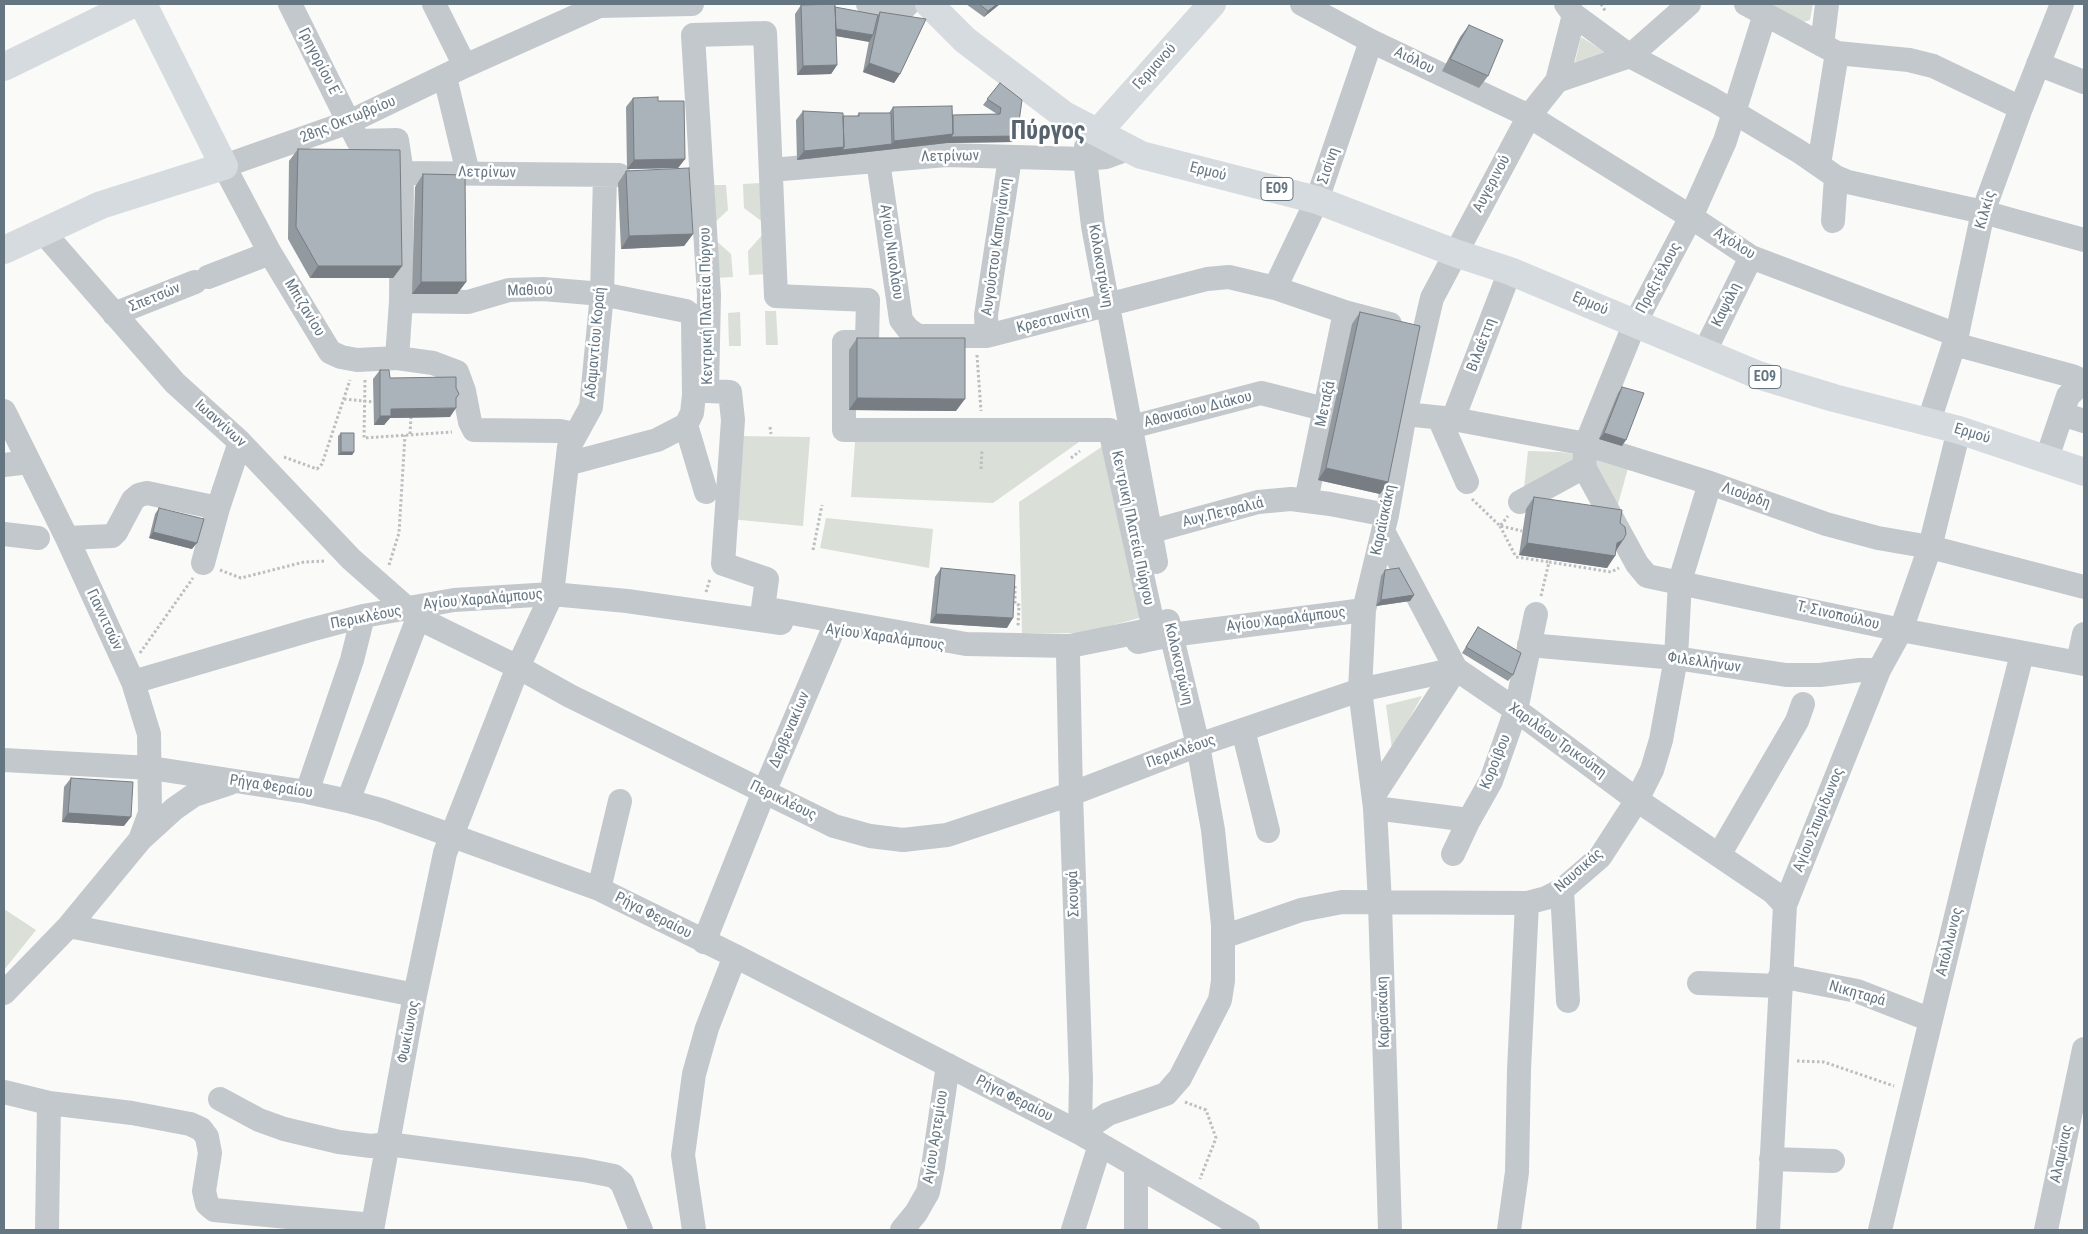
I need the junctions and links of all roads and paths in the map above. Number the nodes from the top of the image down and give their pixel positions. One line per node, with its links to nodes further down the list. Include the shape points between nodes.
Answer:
1 (133, 4): 20 (main road)
2 (143, 4): 33 (main road, Μπιζανίου)
3 (290, 4): 27 (street, Γρηγορίου Ε΄)
4 (434, 4): 21 (street)
5 (692, 4): 11 (street, 28ης Οκτωβρίου)
6 (868, 4): 13 (street, via 902,10)
7 (1302, 4): 16 (street, Αιόλου)
8 (1689, 4): 18 (street)
9 (1826, 4): 17 (street)
10 (2062, 4): 19 (street, Κιλκίς)
11 (599, 5): 21 (street, 28ης Οκτωβρίου)
12 (1209, 5): 28 (main road, Γερμανού)
13 (930, 6): 28 (main road, Ερμού / ΕΟ9, via 965,40 1064,115)
14 (1570, 9): 18 (street); 22 (street)
15 (1755, 9): 17 (street); 25 (street, Πραξιτέλους)
16 (1371, 41): 26 (street, Αιόλου); 40 (street, Σισίνη)
17 (1829, 49): 24 (street, via 1933,66); 35 (street)
18 (1630, 56): 22 (street); 25 (street)
19 (2038, 64): 23 (street); 24 (street, Κιλκίς)
20 (4, 67)
21 (455, 72): 27 (street, 28ης Οκτωβρίου); 37 (street)
22 (1557, 81): 26 (street, Αυγερινού)
23 (2083, 87)
24 (2020, 108): 41 (street, Κιλκίς)
25 (1735, 114): 35 (street); 42 (street, Πραξιτέλους)
26 (1529, 116): 42 (street, Αχόλου); 48 (street, Αυγερινού)
27 (349, 122): 33 (street, 28ης Οκτωβρίου); 36 (street, Γρηγορίου Ε΄, via 358,141 396,140)
28 (1098, 132): 29 (main road, Ερμού / ΕΟ9); 31 (street, Κολοκοτρώνη, via 1086,147)
29 (1128, 149): 31 (street, Λετρίνων, via 1106,157); 40 (main road, Ερμού / ΕΟ9)
30 (1010, 158): 31 (street, Λετρίνων); 32 (street, Λετρίνων, via 946,155); 60 (street, Αυγούστου Καπογιάννη)
31 (1085, 159): 54 (street, Κολοκοτρώνη)
32 (878, 162): 34 (street, Λετρίνων); 59 (street, Αγίου Νικολάου, via 901,320)
33 (224, 166): 44 (main road, 28ης Οκτωβρίου, via 101,204); 47 (street, Μπιζανίου)
34 (771, 170): 81 (street, Κεντρική Πλατεία Πύργου, via 776,296 868,300 867,342 844,342 844,430); 81 (street, Κεντρική Πλατεία Πύργου, via 765,33 693,36 692,173 709,295 707,391 730,392 733,420 723,564 767,579 762,608 966,644 1070,646 1154,629 1110,430)
35 (1827, 171): 41 (street, via 1848,182); 43 (street)
36 (402, 172): 37 (street, Λετρίνων); 53 (street)
37 (468, 173): 39 (street, Λετρίνων)
38 (639, 175): 39 (street, Λετρίνων)
39 (605, 176): 52 (street, Αδαμαντίου Κοραή)
40 (1317, 200): 48 (main road, Ερμού / ΕΟ9); 51 (street, Σισίνη)
41 (1983, 212): 45 (street); 61 (street, Κιλκίς)
42 (1691, 217): 49 (street, Αχόλου); 57 (street, Πραξιτέλους)
43 (1833, 221)
44 (44, 232): 46 (main road, 28ης Οκτωβρίου); 56 (street, Ιωαννίνων)
45 (2084, 240)
46 (4, 250)
47 (270, 253): 56 (street, Σπετσών); 64 (street, Μπιζανίου, via 330,352)
48 (1455, 253): 50 (main road, Ερμού / ΕΟ9); 71 (street, Καραϊσκάκη, via 1432,298)
49 (1750, 257): 61 (street, Αχόλου); 62 (street, Καψάλη)
50 (1510, 271): 57 (main road, Ερμού / ΕΟ9); 74 (street, Βιλαέττη)
51 (1275, 288): 54 (street, Κρεσταινίτη, via 1229,277 1207,279); 55 (street, Κρεσταινίτη)
52 (602, 294): 53 (street, Μαθιού, via 509,290 468,302); 77 (street, Μαθιού, via 686,311 691,315 694,395 692,413); 84 (street, Αδαμαντίου Κοραή, via 591,407)
53 (401, 301): 63 (street)
54 (1107, 307): 60 (street, Κρεσταινίτη); 79 (street, Κολοκοτρώνη)
55 (1345, 312): 58 (street, Κρεσταινίτη); 69 (street, Μεταξά)
56 (114, 314): 87 (street, Ιωαννίνων, via 175,383)
57 (1635, 323): 62 (main road, Ερμού / ΕΟ9); 88 (street, Πραξιτέλους)
58 (1421, 332)
59 (918, 336): 60 (street, Κρεσταινίτη)
60 (981, 337): 81 (path)
61 (1956, 339): 65 (street, Αχόλου); 75 (street, Κιλκίς)
62 (1704, 353): 75 (main road, Ερμού / ΕΟ9, via 1758,375 1834,398)
63 (396, 358): 64 (street, Μπιζανίου); 80 (street, Μπιζανίου, via 433,363 457,372)
64 (361, 360): 66 (path); 67 (path)
65 (2084, 381): 72 (street, via 2068,396)
66 (344, 399): 67 (path); 91 (path)
67 (365, 401): 68 (path); 86 (path, via 364,438)
68 (374, 402)
69 (1324, 409): 79 (street, Αθανασίου Διάκου, via 1261,394); 98 (street, Μεταξά)
70 (4, 411): 90 (street, Γιαννιτσών)
71 (1405, 414): 74 (street, Λιούρδη); 102 (street, Καραϊσκάκη)
72 (2062, 414): 76 (street); 89 (street)
73 (411, 417): 83 (path)
74 (1446, 418): 88 (street, Λιούρδη); 97 (street)
75 (1929, 421): 82 (main road, Ερμού / ΕΟ9)
76 (2084, 422)
77 (686, 426): 92 (street, via 657,440); 96 (street)
78 (770, 427): 85 (path)
79 (1131, 427): 104 (street, Κολοκοτρώνη)
80 (474, 430): 83 (path); 84 (street)
81 (983, 430)
82 (1959, 430): 89 (main road, Ερμού / ΕΟ9); 109 (street, Αγίου Σπυρίδωνος)
83 (410, 434): 86 (path)
84 (574, 434): 92 (street, Αδαμαντίου Κοραή)
85 (771, 434)
86 (405, 435): 117 (path, via 399,533)
87 (240, 442): 101 (street); 111 (street, Ιωαννίνων)
88 (1585, 455): 95 (street, Λιούρδη); 99 (street); 115 (street, Τ. Σινοπούλου, via 1637,564 1647,576)
89 (2047, 458): 94 (main road, Ερμού / ΕΟ9)
90 (29, 462): 93 (street); 108 (street, Γιαννιτσών)
91 (322, 464)
92 (567, 464): 119 (street, Αδαμαντίου Κοραή)
93 (4, 465)
94 (2084, 472)
95 (1710, 483): 109 (street, Λιούρδη, via 1826,524); 115 (street, Ναυσικάς)
96 (706, 492)
97 (1470, 492): 103 (path)
98 (1307, 496)
99 (1520, 502): 103 (path)
100 (822, 505): 110 (path)
101 (218, 508): 108 (street, via 147,493 132,500 112,536); 113 (street)
102 (1385, 523): 104 (street, Αυγ.Πετραλιά, via 1330,504 1292,499 1258,502); 120 (street, Καραϊσκάκη); 135 (street, Χαριλάου Τρικούπη)
103 (1500, 526): 105 (path); 112 (path, via 1516,557)
104 (1149, 532): 128 (street, Κολοκοτρώνη)
105 (1522, 532)
106 (4, 534): 107 (street)
107 (38, 538)
108 (67, 538): 137 (street, Γιαννιτσών)
109 (1930, 547): 118 (street, Λιούρδη); 126 (street, Αγίου Σπυρίδωνος)
110 (813, 550)
111 (351, 558): 113 (path, via 304,562 241,578); 117 (street, Ιωαννίνων)
112 (1550, 562): 114 (path, via 1611,572); 122 (path)
113 (203, 563): 137 (path)
114 (1621, 568)
115 (1680, 581): 126 (street, Τ. Σινοπούλου); 132 (street, Ναυσικάς)
116 (1008, 584): 124 (path, via 1015,584 1015,604 1019,604 1018,629)
117 (382, 586): 121 (street, Ιωαννίνων)
118 (2084, 587)
119 (552, 594): 121 (street, Αγίου Χαραλάμπους, via 454,600); 125 (street, Αγίου Χαραλάμπους); 134 (street, Αδαμαντίου Κοραή)
120 (1364, 610): 128 (street, Αγίου Χαραλάμπους); 138 (street, Καραϊσκάκη)
121 (412, 613): 123 (street, Περικλέους); 134 (street, Περικλέους); 150 (street)
122 (1536, 614): 129 (street, Κοροίβου)
123 (363, 616): 137 (street, Περικλέους); 146 (street, via 352,660)
124 (1010, 629)
125 (833, 630): 131 (street, Αγίου Χαραλάμπους, via 963,649 1020,655); 147 (street, Δερβενακίων)
126 (1901, 630): 130 (street, Τ. Σινοπούλου); 136 (street, Αγίου Σπυρίδωνος)
127 (2084, 634): 133 (street)
128 (1171, 635): 131 (street, Αγίου Χαραλάμπους); 142 (street, Κολοκοτρώνη)
129 (1529, 645): 132 (street, Φιλελλήνων); 140 (street, Κοροίβου)
130 (2022, 654): 133 (street, Τ. Σινοπούλου); 173 (street, Απόλλωνος)
131 (1068, 655): 148 (street, Σκουφά)
132 (1676, 658): 136 (street, Φιλελλήνων, via 1794,675); 149 (street, Ναυσικάς, via 1652,770)
133 (2081, 663)
134 (518, 667): 147 (street, Περικλέους); 155 (street, Φωκίωνος)
135 (1456, 668): 138 (street, Περικλέους); 140 (street, Χαριλάου Τρικούπη); 152 (street)
136 (1879, 670): 163 (street, Αγίου Σπυρίδωνος)
137 (130, 677): 144 (street, Γιαννιτσών, via 149,734)
138 (1360, 690): 141 (street, Περικλέους); 152 (street, Καραϊσκάκη)
139 (1803, 704): 158 (street, via 1797,721)
140 (1516, 710): 149 (street, Χαριλάου Τρικούπη); 153 (street, Κοροίβου, via 1491,781)
141 (1243, 730): 142 (street, Περικλέους); 154 (street)
142 (1198, 745): 148 (street, Περικλέους); 165 (street, Κολοκοτρώνη, via 1212,821)
143 (4, 760): 144 (street, Ρήγα Φεραίου)
144 (151, 768): 145 (street, Ρήγα Φεραίου); 156 (street, Γιαννιτσών, via 150,813)
145 (236, 782): 146 (street, Ρήγα Φεραίου); 156 (street, Γιαννιτσών, via 194,795)
146 (307, 792): 150 (street, Ρήγα Φεραίου)
147 (764, 792): 148 (street, Περικλέους, via 834,826 870,836 903,840 947,835); 166 (street, Δερβενακίων)
148 (1070, 794): 182 (street, Σκουφά, via 1081,1079)
149 (1637, 800): 158 (street, Χαριλάου Τρικούπη); 160 (street, Ναυσικάς, via 1600,857)
150 (348, 801): 155 (street, Ρήγα Φεραίου)
151 (620, 801): 159 (street)
152 (1375, 801): 153 (street); 161 (street, Καραϊσκάκη)
153 (1469, 820): 157 (street, Κοροίβου)
154 (1268, 831)
155 (452, 835): 159 (street, Ρήγα Φεραίου); 171 (street, Φωκίωνος, via 445,853)
156 (140, 840): 164 (street, Γιαννιτσών)
157 (1453, 854)
158 (1719, 855): 163 (street, Χαριλάου Τρικούπη, via 1773,892)
159 (599, 889): 166 (street, Ρήγα Φεραίου)
160 (1562, 890): 162 (street, Ναυσικάς); 172 (street)
161 (1380, 903): 162 (street, Ναυσικάς); 165 (street, Ναυσικάς, via 1342,902 1301,910); 197 (street, Καραϊσκάκη)
162 (1526, 903): 198 (street, via 1517,1172)
163 (1785, 905): 168 (street, Αγίου Σπυρίδωνος)
164 (69, 926): 170 (street, Γιαννιτσών); 171 (street)
165 (1223, 937): 179 (street, Κολοκοτρώνη, via 1220,1000 1180,1078)
166 (704, 942): 167 (street, Ρήγα Φεραίου)
167 (735, 956): 176 (street, Ρήγα Φεραίου); 192 (street, via 706,1028 694,1074 683,1155)
168 (1780, 981): 169 (street, Νικηταρά); 173 (street, Νικηταρά, via 1857,991); 175 (street, Αγίου Σπυρίδωνος)
169 (1699, 983)
170 (4, 993)
171 (416, 995): 183 (street, Φωκίωνος)
172 (1568, 1001)
173 (1931, 1020): 178 (street, Απόλλωνος)
174 (2084, 1049): 201 (street, Αλαμάνας)
175 (1776, 1059): 178 (path, via 1824,1062); 185 (street, Αγίου Σπυρίδωνος)
176 (948, 1065): 182 (street, Ρήγα Φεραίου); 193 (street, Αγίου Αρτεμίου, via 928,1192 916,1214)
177 (4, 1092): 181 (street)
178 (1913, 1093): 200 (street, Απόλλωνος)
179 (1166, 1094): 182 (street, via 1108,1114); 188 (path, via 1206,1110 1216,1138)
180 (220, 1099): 183 (street, via 284,1129 339,1142 371,1146)
181 (49, 1102): 189 (street, via 132,1113 202,1129 210,1153 204,1191 208,1204 214,1210); 190 (street)
182 (1080, 1133): 184 (street, Ρήγα Φεραίου)
183 (388, 1144): 189 (street, Φωκίωνος); 191 (street, via 614,1176 622,1183)
184 (1100, 1145): 187 (street, Ρήγα Φεραίου); 194 (street)
185 (1771, 1159): 186 (street); 199 (street, Αγίου Σπυρίδωνος)
186 (1833, 1161)
187 (1136, 1165): 188 (street, Ρήγα Φεραίου); 195 (street)
188 (1206, 1213): 196 (street, Ρήγα Φεραίου)
189 (373, 1228)
190 (47, 1230)
191 (641, 1230)
192 (694, 1230)
193 (902, 1230)
194 (1073, 1230)
195 (1136, 1230)
196 (1248, 1230)
197 (1390, 1230)
198 (1509, 1230)
199 (1768, 1230)
200 (1880, 1230)
201 (2046, 1230)

